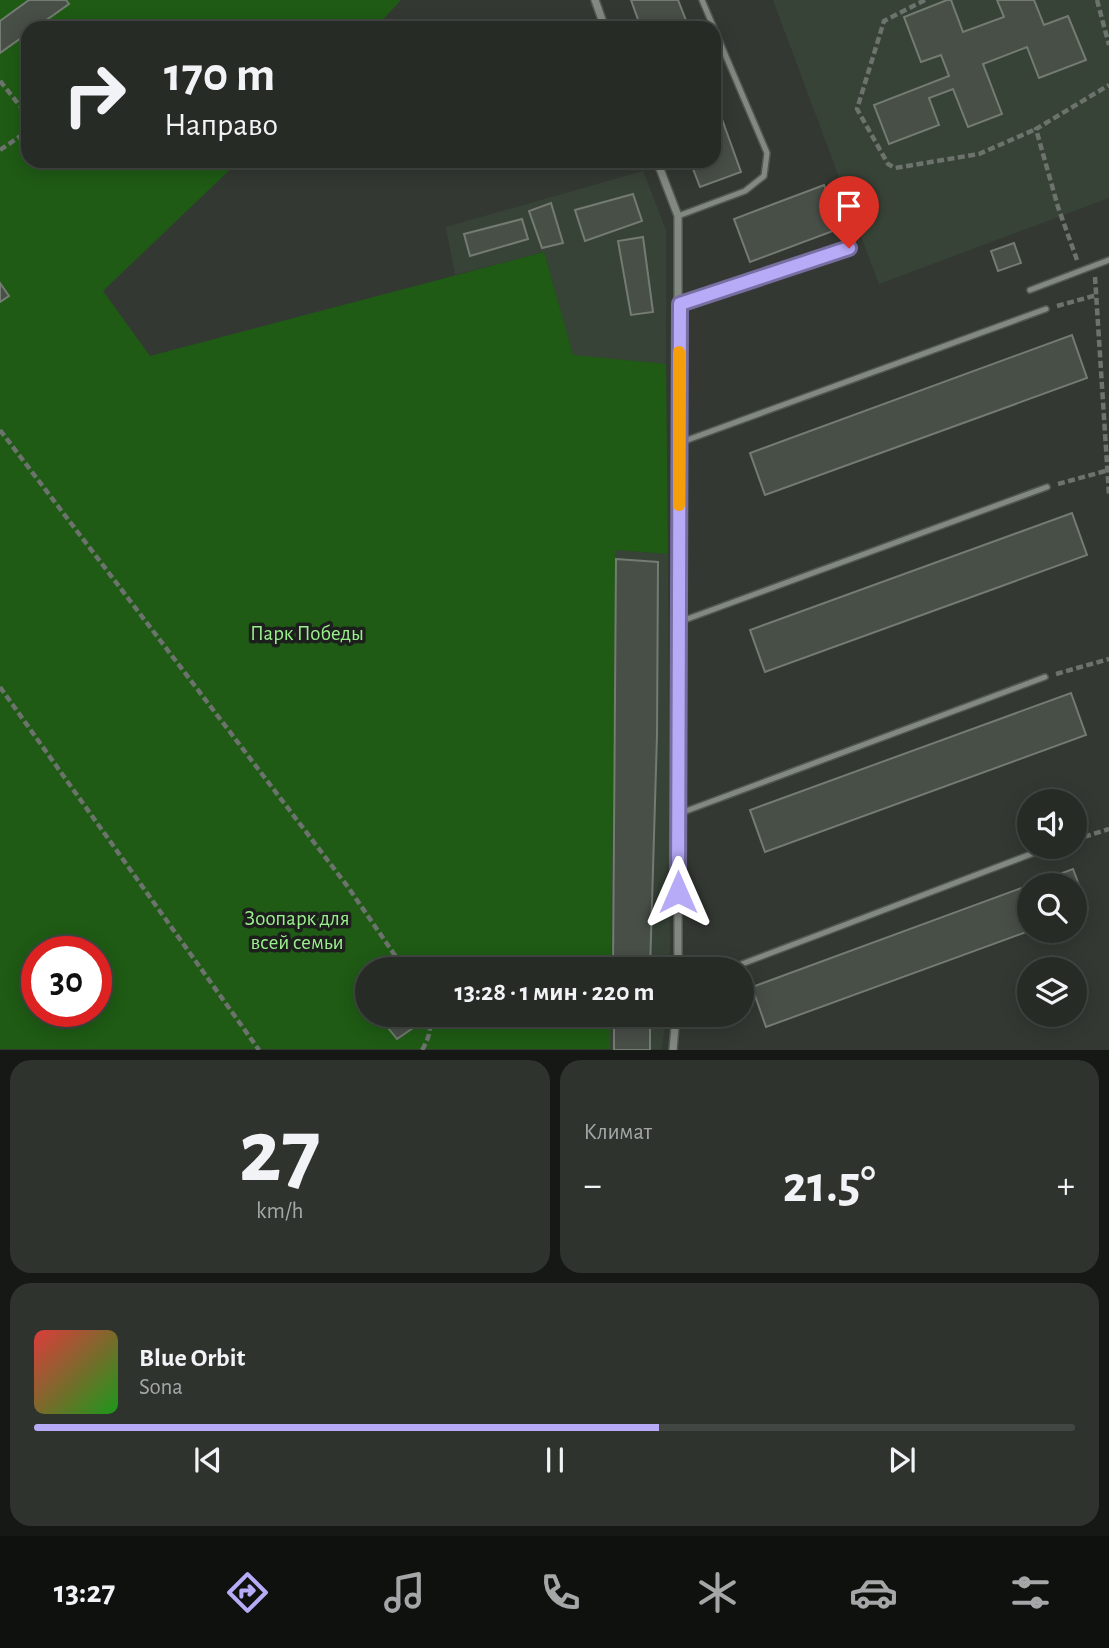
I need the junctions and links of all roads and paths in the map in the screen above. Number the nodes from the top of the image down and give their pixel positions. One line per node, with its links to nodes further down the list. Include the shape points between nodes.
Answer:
1 (594, 0): 5 (street)
2 (702, 0): 6 (lane)
3 (925, 0): 12 (path, via 884,20 857,109 888,164 895,168 979,154)
4 (1097, 0): 7 (path)
5 (602, 21)
6 (711, 21)
7 (1109, 44)
8 (721, 45): 16 (lane, via 767,153 764,176 745,191)
9 (0, 80): 11 (path)
10 (1109, 85): 12 (path)
11 (21, 107)
12 (1036, 129): 20 (path)
13 (21, 136): 14 (path)
14 (0, 150)
15 (660, 168): 16 (street)
16 (678, 216): 23 (street)
17 (849, 248): 23 (lane)
18 (1109, 260): 19 (lane)
19 (1095, 265): 20 (lane); 22 (path)
20 (1081, 271): 21 (lane)
21 (1030, 290)
22 (1097, 295): 24 (path); 27 (path)
23 (680, 304): 26 (street)
24 (1046, 309): 26 (lane)
25 (0, 430): 38 (path, via 340,876)
26 (679, 443): 30 (street)
27 (1108, 470): 28 (path); 29 (path)
28 (1047, 487): 30 (lane)
29 (1109, 495)
30 (679, 622): 34 (street)
31 (1109, 659): 32 (path)
32 (1045, 677): 34 (lane)
33 (0, 687): 43 (path)
34 (678, 814): 39 (street)
35 (1109, 829): 36 (path)
36 (1087, 836)
37 (1018, 859): 40 (lane)
38 (396, 957)
39 (678, 957)
40 (754, 959)
41 (429, 1027): 44 (path)
42 (675, 1027): 45 (street)
43 (259, 1049)
44 (422, 1049)
45 (673, 1049)

